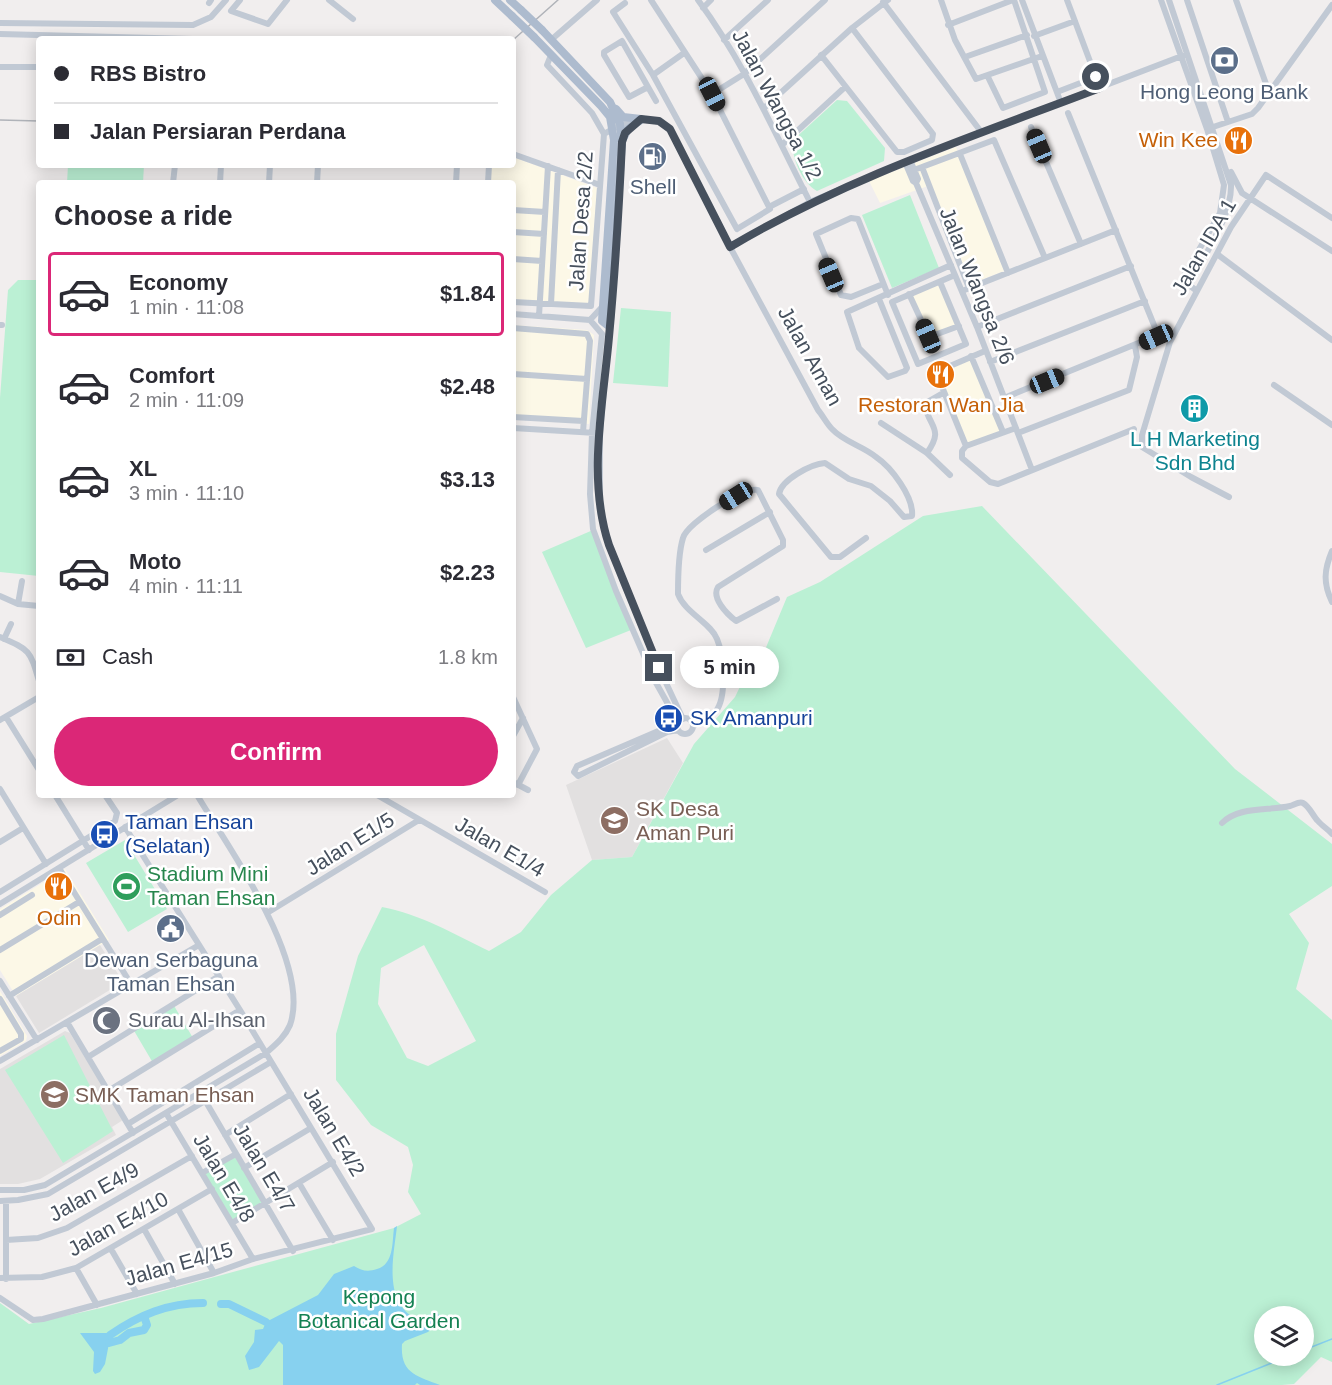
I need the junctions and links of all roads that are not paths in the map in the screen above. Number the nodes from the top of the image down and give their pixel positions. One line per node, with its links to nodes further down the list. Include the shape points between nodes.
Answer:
1 (226, 0): 27 (street, via 211,17 193,25)
2 (240, 0): 3 (street, via 231,11 268,24)
3 (287, 0)
4 (329, 0): 25 (street)
5 (495, 0): 39 (main road, bridge)
6 (510, 0): 35 (main road, bridge)
7 (597, 0): 35 (street)
8 (651, 0): 37 (street)
9 (698, 0): 24 (street, Jalan Wangsa 1/2)
10 (711, 0): 24 (street)
11 (768, 0): 34 (street)
12 (825, 0): 49 (street)
13 (941, 0): 28 (street)
14 (1014, 0): 28 (street); 31 (street)
15 (1022, 0): 31 (street)
16 (1067, 0): 26 (street)
17 (1161, 0): 43 (street)
18 (1169, 0): 38 (street)
19 (1187, 0): 65 (street)
20 (1236, 0): 58 (street)
21 (886, 1): 29 (street); 69 (street)
22 (625, 3): 33 (street, via 613,12)
23 (1332, 5): 58 (street)
24 (703, 8): 34 (street, Jalan Wangsa 1/2)
25 (353, 19)
26 (1076, 21): 31 (street); 52 (street)
27 (0, 23)
28 (948, 25): 42 (street)
29 (852, 28): 40 (street); 54 (street, via 934,137 899,152)
30 (0, 34): 32 (street)
31 (1030, 35): 41 (street); 42 (street); 44 (street)
32 (77, 36)
33 (628, 37): 36 (street); 50 (street)
34 (724, 39): 49 (street, Jalan Wangsa 1/2)
35 (551, 40): 61 (main road)
36 (622, 41): 53 (street); 53 (street, via 604,55 629,97)
37 (683, 51): 50 (street); 57 (street)
38 (1187, 54): 43 (street); 68 (street)
39 (551, 55): 61 (main road); 70 (street, via 547,66 592,113)
40 (821, 56): 54 (street); 62 (street)
41 (1042, 56): 44 (street); 45 (street)
42 (965, 57): 51 (street, via 976,79)
43 (1180, 57): 55 (street); 68 (street)
44 (1034, 59): 48 (street); 51 (street)
45 (1045, 63): 48 (street); 56 (street)
46 (0, 67): 47 (street)
47 (36, 67)
48 (1037, 67): 51 (street, via 1045,92 1006,107 1000,105)
49 (744, 74): 57 (street); 62 (street, Jalan Wangsa 1/2)
50 (653, 75): 85 (street, via 737,229)
51 (988, 77)
52 (1096, 77): 55 (street); 56 (street)
53 (648, 87): 59 (street)
54 (845, 87): 72 (street)
55 (1100, 88): 60 (street)
56 (1057, 92): 60 (street)
57 (712, 94): 85 (street)
58 (1270, 95): 65 (street, via 1252,114)
59 (656, 101)
60 (1061, 103): 69 (street)
61 (606, 104): 64 (main road, via 623,117); 66 (main road)
62 (764, 108): 72 (street, Jalan Wangsa 1/2)
63 (1068, 113): 89 (street)
64 (641, 119): 66 (street); 71 (main road, via 625,133); 93 (street, Jalan Aman, via 659,121 670,129)
65 (1228, 122): 68 (street)
66 (616, 126): 70 (street, Jalan Desa 2/2); 71 (main road); 115 (main road)
67 (1031, 127): 92 (street)
68 (1209, 128): 83 (street, via 1219,135 1237,187); 107 (street, via 1227,191 1225,216 1189,286)
69 (982, 133): 75 (street)
70 (604, 134): 81 (street, Jalan Desa 2/2)
71 (622, 142): 119 (main road)
72 (783, 144): 82 (street, Jalan Wangsa 1/2)
73 (960, 154): 77 (street); 96 (street, via 994,140); 101 (street)
74 (516, 155): 76 (street)
75 (907, 161): 79 (street, Jalan Wangsa 2/6); 80 (street, Jalan Wangsa 2/6); 84 (street)
76 (548, 166): 78 (street); 87 (street)
77 (922, 167): 79 (street); 105 (street)
78 (558, 170): 81 (street); 114 (street)
79 (914, 170): 80 (street, Jalan Wangsa 2/6)
80 (916, 183): 99 (street, Jalan Wangsa 2/6)
81 (600, 185): 114 (street, Jalan Desa 2/2, via 591,306)
82 (804, 189): 84 (street, Jalan Wangsa 1/2); 85 (street)
83 (1251, 199): 88 (street, Jalan IDA 1, via 1266,175); 94 (street); 95 (street, Jalan IDA 1)
84 (810, 202): 93 (street)
85 (770, 209)
86 (516, 210): 87 (street)
87 (545, 212): 91 (street)
88 (1332, 218)
89 (1116, 231): 92 (street); 100 (street)
90 (516, 232): 91 (street)
91 (544, 234): 98 (street)
92 (1081, 244): 96 (street)
93 (730, 247): 150 (street, Jalan Aman, via 818,410 832,430 886,465 913,510 912,516 904,517 871,486 849,479 825,463 784,483 779,494 831,557 840,557)
94 (1332, 251)
95 (1216, 254): 107 (street, Jalan IDA 1); 124 (street)
96 (1045, 258): 101 (street)
97 (516, 259): 98 (street)
98 (542, 261): 113 (street)
99 (951, 265): 102 (street, Jalan Wangsa 2/6); 109 (street)
100 (1131, 266): 111 (street); 121 (street)
101 (1008, 273): 105 (street)
102 (955, 275): 103 (street); 106 (street, Jalan Wangsa 2/6)
103 (940, 282): 108 (street); 120 (street)
104 (883, 284): 104 (street, via 858,219 851,218 816,234 841,295 851,297); 109 (street)
105 (969, 288): 106 (street)
106 (962, 291): 121 (street, Jalan Wangsa 2/6)
107 (1197, 291): 148 (street, Jalan IDA 1, via 1170,342 1141,443 1144,449)
108 (909, 294): 120 (street, via 928,337); 120 (street, via 891,303 917,363 965,345)
109 (888, 295): 110 (street)
110 (879, 299): 110 (street, via 907,368 888,377 860,348 847,314)
111 (1145, 301): 125 (street, via 1158,333); 128 (street)
112 (516, 302): 113 (street, Jalan Desa 2/2)
113 (540, 304): 114 (street, Jalan Desa 2/2); 117 (street)
114 (550, 304)
115 (603, 305): 118 (street); 119 (main road, via 602,321 604,325)
116 (516, 314): 117 (street)
117 (539, 316): 118 (street)
118 (590, 320): 123 (street)
119 (610, 321): 123 (street)
120 (959, 326)
121 (977, 327): 126 (street, Jalan Wangsa 2/6)
122 (516, 328): 130 (street, via 587,334)
123 (606, 334): 143 (street)
124 (1332, 340)
125 (1135, 346): 133 (street); 140 (street, via 1137,357 1129,390)
126 (986, 351): 127 (street); 128 (street, Jalan Wangsa 2/6)
127 (971, 357): 132 (street, via 937,370); 142 (street)
128 (990, 362): 133 (street, Jalan Wangsa 2/6)
129 (516, 374): 130 (street)
130 (587, 379): 135 (street)
131 (1274, 385): 137 (street)
132 (943, 393): 144 (street); 145 (street, via 925,406 936,432)
133 (1004, 398): 140 (street, Jalan Wangsa 2/6)
134 (516, 417): 135 (street)
135 (583, 421): 141 (street)
136 (881, 423): 145 (street)
137 (1332, 426)
138 (516, 428): 141 (street)
139 (1134, 429): 146 (street)
140 (1017, 431): 142 (street); 146 (street, Jalan Wangsa 2/6)
141 (583, 432): 143 (street)
142 (1003, 432): 144 (street)
143 (596, 433): 166 (street, via 603,526); 166 (street, via 590,494 593,529 655,681)
144 (966, 446): 146 (street, via 962,458 994,484)
145 (927, 453): 147 (street)
146 (1032, 470)
147 (950, 475)
148 (1229, 497)
149 (770, 512): 151 (street); 155 (street, via 783,546 715,591 736,621); 167 (street, via 756,489 706,514 683,537 678,594 681,602 717,638 724,683 716,711)
150 (866, 538)
151 (706, 550)
152 (1332, 551): 156 (street, via 1325,567 1326,590)
153 (22, 581): 157 (street)
154 (0, 596): 157 (street)
155 (777, 599)
156 (1332, 602)
157 (18, 604): 158 (street)
158 (36, 606)
159 (11, 624): 160 (street)
160 (2, 638): 161 (street, via 30,653)
161 (36, 672)
162 (36, 699): 165 (street)
163 (516, 703): 164 (street)
164 (523, 718): 168 (street); 170 (street, via 537,751)
165 (3, 719): 169 (street)
166 (679, 723): 166 (street, via 578,776 574,771 577,766); 167 (street, via 690,721); 167 (street, via 687,734)
167 (693, 726)
168 (516, 731)
169 (36, 766)
170 (516, 782)
171 (516, 784): 173 (street)
172 (0, 789): 182 (street)
173 (528, 790)
174 (57, 798): 184 (street)
175 (107, 798): 184 (street, via 117,813 116,821)
176 (173, 798): 181 (street)
177 (200, 798): 194 (street)
178 (382, 798): 179 (street, Jalan E1/4)
179 (420, 820): 190 (street, Jalan E1/4); 194 (street, Jalan E1/5)
180 (1222, 823): 183 (street, via 1228,817 1300,802)
181 (126, 827): 186 (street); 197 (street, Jalan E4/2)
182 (23, 828): 185 (street); 187 (street)
183 (1332, 834)
184 (84, 841): 186 (street); 187 (street)
185 (0, 842)
186 (89, 850): 188 (street)
187 (46, 864): 189 (street)
188 (59, 868): 192 (street); 193 (street)
189 (0, 892)
190 (545, 892)
191 (32, 895): 195 (street)
192 (80, 902): 196 (street); 198 (street)
193 (0, 904)
194 (267, 913): 209 (street, via 283,946 293,1006 287,1031)
195 (0, 915)
196 (102, 939): 201 (street); 202 (street)
197 (198, 945): 199 (street, Jalan E4/2); 201 (street)
198 (0, 950)
199 (219, 976): 204 (street, Jalan E4/2); 210 (street)
200 (0, 981): 202 (street)
201 (131, 984): 205 (street)
202 (9, 996): 206 (street)
203 (0, 999): 208 (street, via 21,1034 21,1039)
204 (240, 1010): 207 (street, Jalan E4/2); 213 (street)
205 (67, 1022): 206 (street); 210 (street)
206 (37, 1040): 211 (street)
207 (260, 1043): 209 (street, Jalan E4/2); 218 (street)
208 (0, 1051)
209 (266, 1053): 212 (street, Jalan E4/2); 216 (street)
210 (88, 1057): 213 (street)
211 (0, 1061)
212 (272, 1062): 214 (street, Jalan E4/2); 215 (street)
213 (108, 1091): 218 (street)
214 (291, 1094): 219 (street, Jalan E4/2); 221 (street)
215 (206, 1102): 217 (street); 221 (street, Jalan E4/7)
216 (166, 1113): 217 (street, Jalan E4/8); 220 (street)
217 (172, 1122): 223 (street, Jalan E4/8); 231 (street)
218 (128, 1124): 220 (street)
219 (312, 1128): 224 (street, Jalan E4/2); 225 (street)
220 (133, 1133): 228 (street)
221 (225, 1135): 222 (street, Jalan E4/7)
222 (236, 1154): 225 (street, Jalan E4/7); 226 (street)
223 (192, 1156): 226 (street, Jalan E4/8); 238 (street, Jalan E4/9, via 68,1228 38,1238)
224 (333, 1162): 227 (street); 237 (street, Jalan E4/2)
225 (244, 1168): 233 (street, Jalan E4/7)
226 (202, 1173): 230 (street, Jalan E4/8)
227 (298, 1183): 233 (street); 239 (street)
228 (45, 1185): 229 (street); 231 (street)
229 (0, 1190)
230 (212, 1190): 234 (street, Jalan E4/10); 235 (street, Jalan E4/8)
231 (48, 1194): 232 (street)
232 (3, 1201): 238 (street)
233 (265, 1203): 235 (street); 241 (street, Jalan E4/7)
234 (178, 1209): 236 (street, Jalan E4/10); 244 (street)
235 (232, 1223): 242 (street, Jalan E4/8)
236 (144, 1229): 240 (street, Jalan E4/10); 246 (street)
237 (372, 1229): 239 (street, Jalan E4/15)
238 (6, 1240): 245 (street)
239 (333, 1240): 241 (street, Jalan E4/15)
240 (111, 1249): 243 (street, Jalan E4/10); 247 (street)
241 (293, 1251): 242 (street, Jalan E4/15)
242 (254, 1259): 244 (street, Jalan E4/15)
243 (76, 1268): 245 (street, Jalan E4/10, via 42,1277); 249 (street)
244 (214, 1273): 246 (street, Jalan E4/15)
245 (3, 1278)
246 (175, 1284): 247 (street, Jalan E4/15)
247 (136, 1294): 249 (street, Jalan E4/15)
248 (0, 1298): 249 (street, Jalan E4/15, via 33,1320)
249 (97, 1305)

